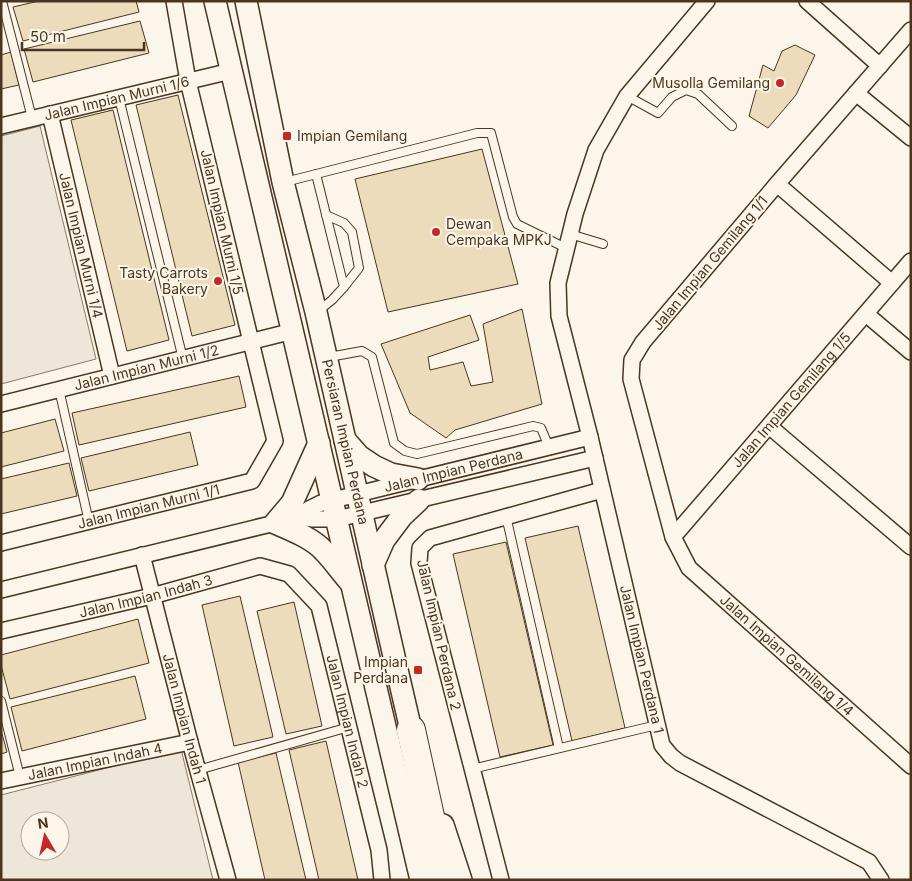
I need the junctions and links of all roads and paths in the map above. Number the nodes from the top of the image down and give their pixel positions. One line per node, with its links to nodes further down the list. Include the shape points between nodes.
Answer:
1 (2, 1): 15 (lane)
2 (174, 1): 10 (street, Jalan Impian Murni 1/5)
3 (215, 1): 9 (street, Persiaran Impian Perdana)
4 (707, 1): 12 (street, Jalan Impian Perdana 1)
5 (806, 1): 8 (street)
6 (250, 7): 20 (street, Persiaran Impian Perdana)
7 (911, 30): 8 (street, Jalan Impian Gemilang 1/1)
8 (880, 66): 11 (street, Jalan Impian Gemilang 1/1)
9 (232, 71): 10 (street, Jalan Impian Murni 1/6); 30 (street, Persiaran Impian Perdana)
10 (188, 81): 13 (street, Jalan Impian Murni 1/6); 31 (street, Jalan Impian Murni 1/5)
11 (856, 93): 18 (street); 21 (street, Jalan Impian Gemilang 1/1)
12 (627, 96): 17 (lane, via 658,113 672,97 686,90 698,94); 23 (street, Jalan Impian Perdana 1, via 596,150)
13 (118, 98): 14 (street, Jalan Impian Murni 1/6); 34 (lane)
14 (50, 114): 15 (street, Jalan Impian Murni 1/6); 35 (street, Jalan Impian Murni 1/4)
15 (32, 118): 16 (street, Jalan Impian Murni 1/6)
16 (1, 126)
17 (732, 126)
18 (911, 138)
19 (316, 174): 20 (lane); 22 (lane); 23 (lane, via 477,132 491,133 517,224)
20 (283, 182): 28 (street, Persiaran Impian Perdana)
21 (777, 184): 26 (street); 52 (street, Jalan Impian Gemilang 1/1, via 643,342 632,360 631,379)
22 (326, 215): 27 (lane); 27 (lane, via 344,223 352,232 359,268)
23 (568, 241): 24 (lane); 39 (street, Jalan Impian Perdana 1, via 558,283 559,316)
24 (603, 244)
25 (911, 261): 26 (street, Jalan Impian Gemilang 1/5)
26 (892, 283): 29 (street, Jalan Impian Gemilang 1/5)
27 (344, 287): 28 (lane)
28 (316, 312): 33 (street, Persiaran Impian Perdana)
29 (866, 314): 32 (street); 38 (street, Jalan Impian Gemilang 1/5)
30 (293, 331): 31 (street, Jalan Impian Murni 1/2); 42 (street, Persiaran Impian Perdana)
31 (250, 342): 34 (street, Jalan Impian Murni 1/2); 41 (street, Jalan Impian Murni 1/5)
32 (911, 352)
33 (326, 357): 40 (street, Persiaran Impian Perdana); 43 (lane, via 362,351 372,357 394,443 406,451 417,454 533,426 541,428)
34 (183, 359): 35 (street, Jalan Impian Murni 1/2)
35 (112, 376): 36 (street, Jalan Impian Murni 1/2)
36 (59, 390): 37 (street, Jalan Impian Murni 1/2); 50 (lane)
37 (1, 404)
38 (769, 426): 52 (street, Jalan Impian Gemilang 1/5); 54 (street)
39 (590, 437): 43 (street, Jalan Impian Perdana); 44 (street, Jalan Impian Perdana 1)
40 (345, 440): 45 (street, via 359,456 374,466); 47 (street, Persiaran Impian Perdana)
41 (275, 441): 50 (street, Jalan Impian Murni 1/1, via 252,481)
42 (319, 443): 48 (street, Persiaran Impian Perdana); 51 (street, via 292,503)
43 (549, 447): 45 (street, Jalan Impian Perdana)
44 (595, 458): 45 (street, Jalan Impian Perdana); 46 (street, Jalan Impian Perdana 1)
45 (419, 489): 47 (street, Jalan Impian Perdana); 47 (street, Jalan Impian Perdana); 56 (street, via 384,540)
46 (602, 490): 49 (street, Jalan Impian Perdana 2); 63 (street, Jalan Impian Perdana 1)
47 (360, 504): 48 (street, Jalan Impian Perdana); 56 (street, Persiaran Impian Perdana)
48 (335, 510): 51 (street, Jalan Impian Perdana, via 313,519 297,517); 58 (street, Persiaran Impian Perdana)
49 (506, 516): 67 (lane); 69 (street, Jalan Impian Perdana 2, via 430,538 420,548 419,563)
50 (89, 522): 53 (street, Jalan Impian Murni 1/1)
51 (275, 523): 55 (street, Jalan Impian Perdana); 58 (street, via 323,549)
52 (673, 537): 68 (street, Jalan Impian Gemilang 1/4, via 689,568)
53 (1, 543)
54 (911, 547)
55 (142, 555): 59 (street, Jalan Impian Perdana); 60 (street, Jalan Impian Indah 1)
56 (374, 565): 65 (street, Persiaran Impian Perdana)
57 (288, 574): 60 (street, Jalan Impian Indah 3, via 260,566); 64 (street, Jalan Impian Indah 2, via 319,606)
58 (352, 584): 75 (street, Persiaran Impian Perdana)
59 (1, 590)
60 (152, 596): 61 (street, Jalan Impian Indah 3); 66 (street, Jalan Impian Indah 1)
61 (1, 631)
62 (1, 702): 71 (lane)
63 (657, 725): 67 (lane); 79 (street, Jalan Impian Perdana 1, via 662,745 680,763 869,862)
64 (349, 727): 70 (lane); 74 (street, Jalan Impian Indah 2, via 379,850)
65 (411, 730): 76 (highway); 77 (street, Persiaran Impian Perdana)
66 (190, 742): 70 (street, Jalan Impian Indah 1); 71 (street, Jalan Impian Indah 4)
67 (559, 748): 69 (lane)
68 (911, 766)
69 (472, 769): 78 (street, Jalan Impian Perdana 2)
70 (198, 770): 73 (street, Jalan Impian Indah 1)
71 (20, 776): 72 (street, Jalan Impian Indah 4)
72 (1, 781)
73 (228, 880)
74 (382, 880)
75 (421, 880)
76 (444, 880)
77 (461, 880)
78 (501, 880)
79 (881, 880)

